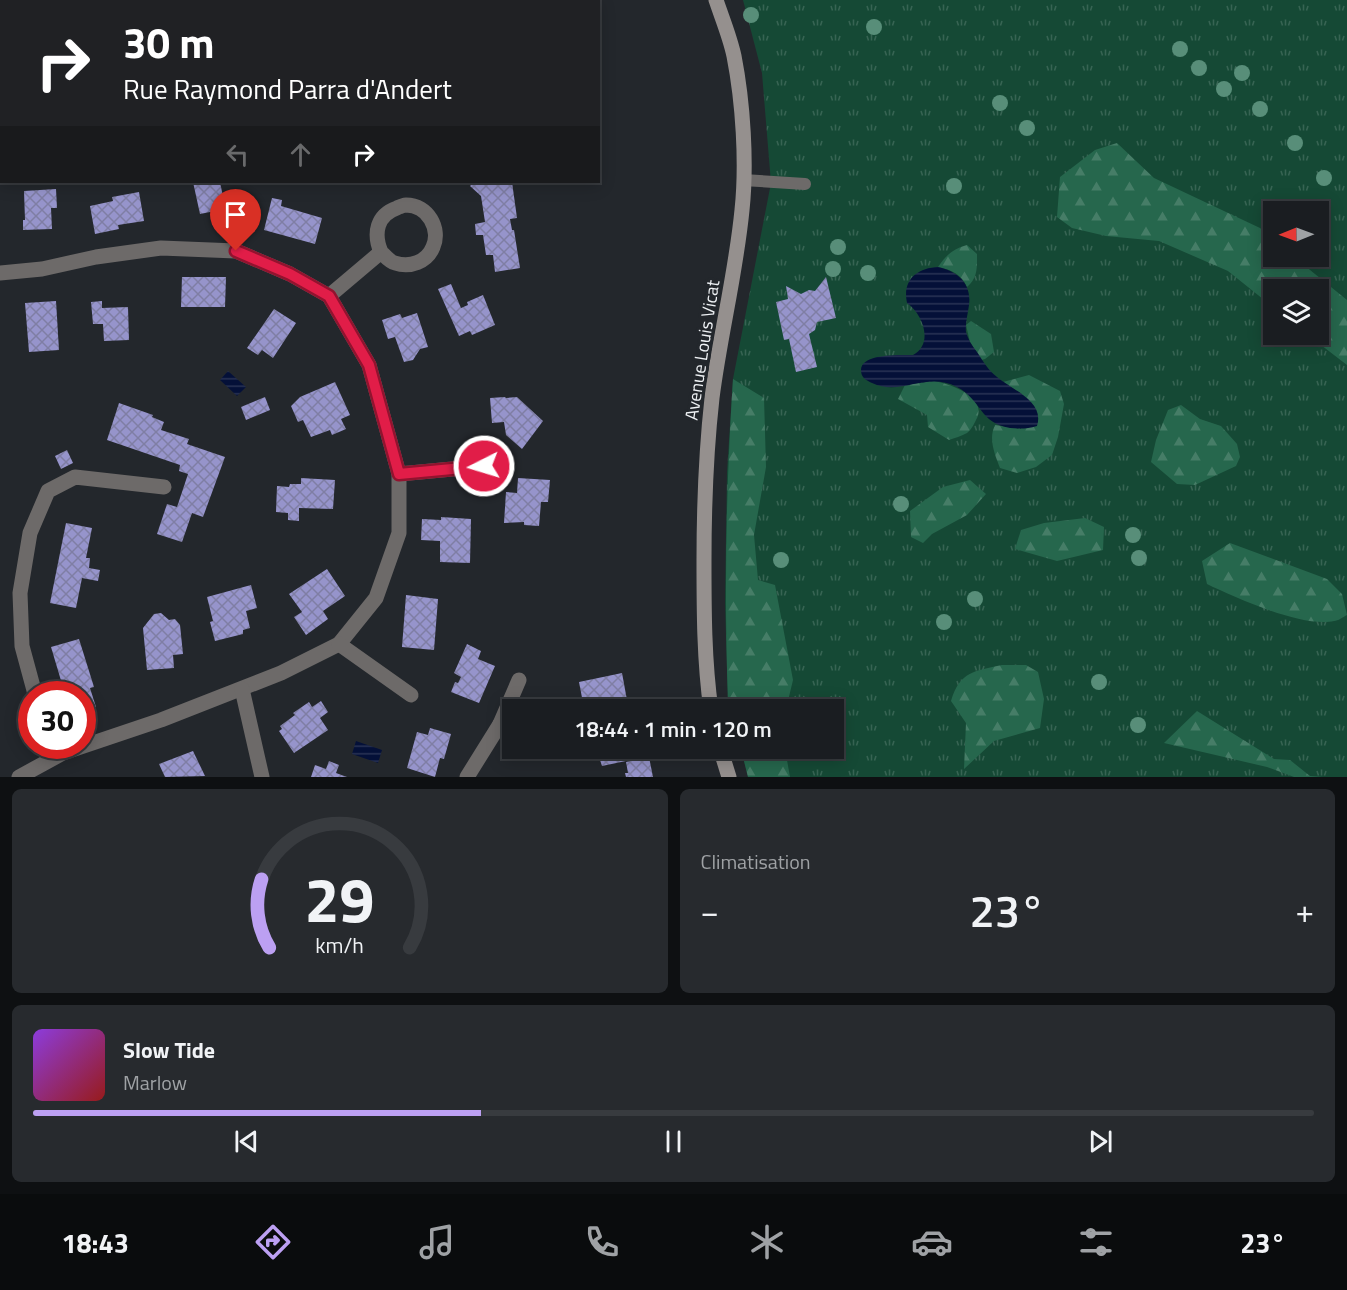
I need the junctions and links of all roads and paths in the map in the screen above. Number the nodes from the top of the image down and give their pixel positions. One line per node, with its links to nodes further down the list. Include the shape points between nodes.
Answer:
1 (716, 0): 2 (main road, Avenue Louis Vicat, via 733,55 741,112)
2 (743, 180): 3 (lane); 16 (main road, Avenue Louis Vicat, via 738,245 712,396 704,502 704,599)
3 (805, 184)
4 (381, 252): 4 (street, via 376,241 378,225 387,211 406,205 422,209 434,222 436,240 430,255 411,266 393,263); 6 (street)
5 (0, 273): 6 (street, via 161,248 236,251)
6 (329, 296): 8 (street, via 369,365)
7 (484, 466): 8 (street)
8 (399, 474): 10 (street, via 399,533 384,576 376,598)
9 (164, 487): 12 (street, via 75,477 48,491 30,533 21,594 22,646)
10 (339, 644): 13 (street); 14 (street)
11 (519, 680): 15 (street)
12 (31, 681)
13 (242, 688): 18 (street, via 161,720); 23 (street)
14 (411, 695)
15 (514, 699)
16 (710, 699)
17 (502, 733): 24 (street)
18 (96, 739)
19 (46, 759): 22 (street)
20 (716, 759): 25 (main road)
21 (723, 759): 26 (main road)
22 (19, 777)
23 (262, 777)
24 (467, 777)
25 (718, 777)
26 (729, 777)

